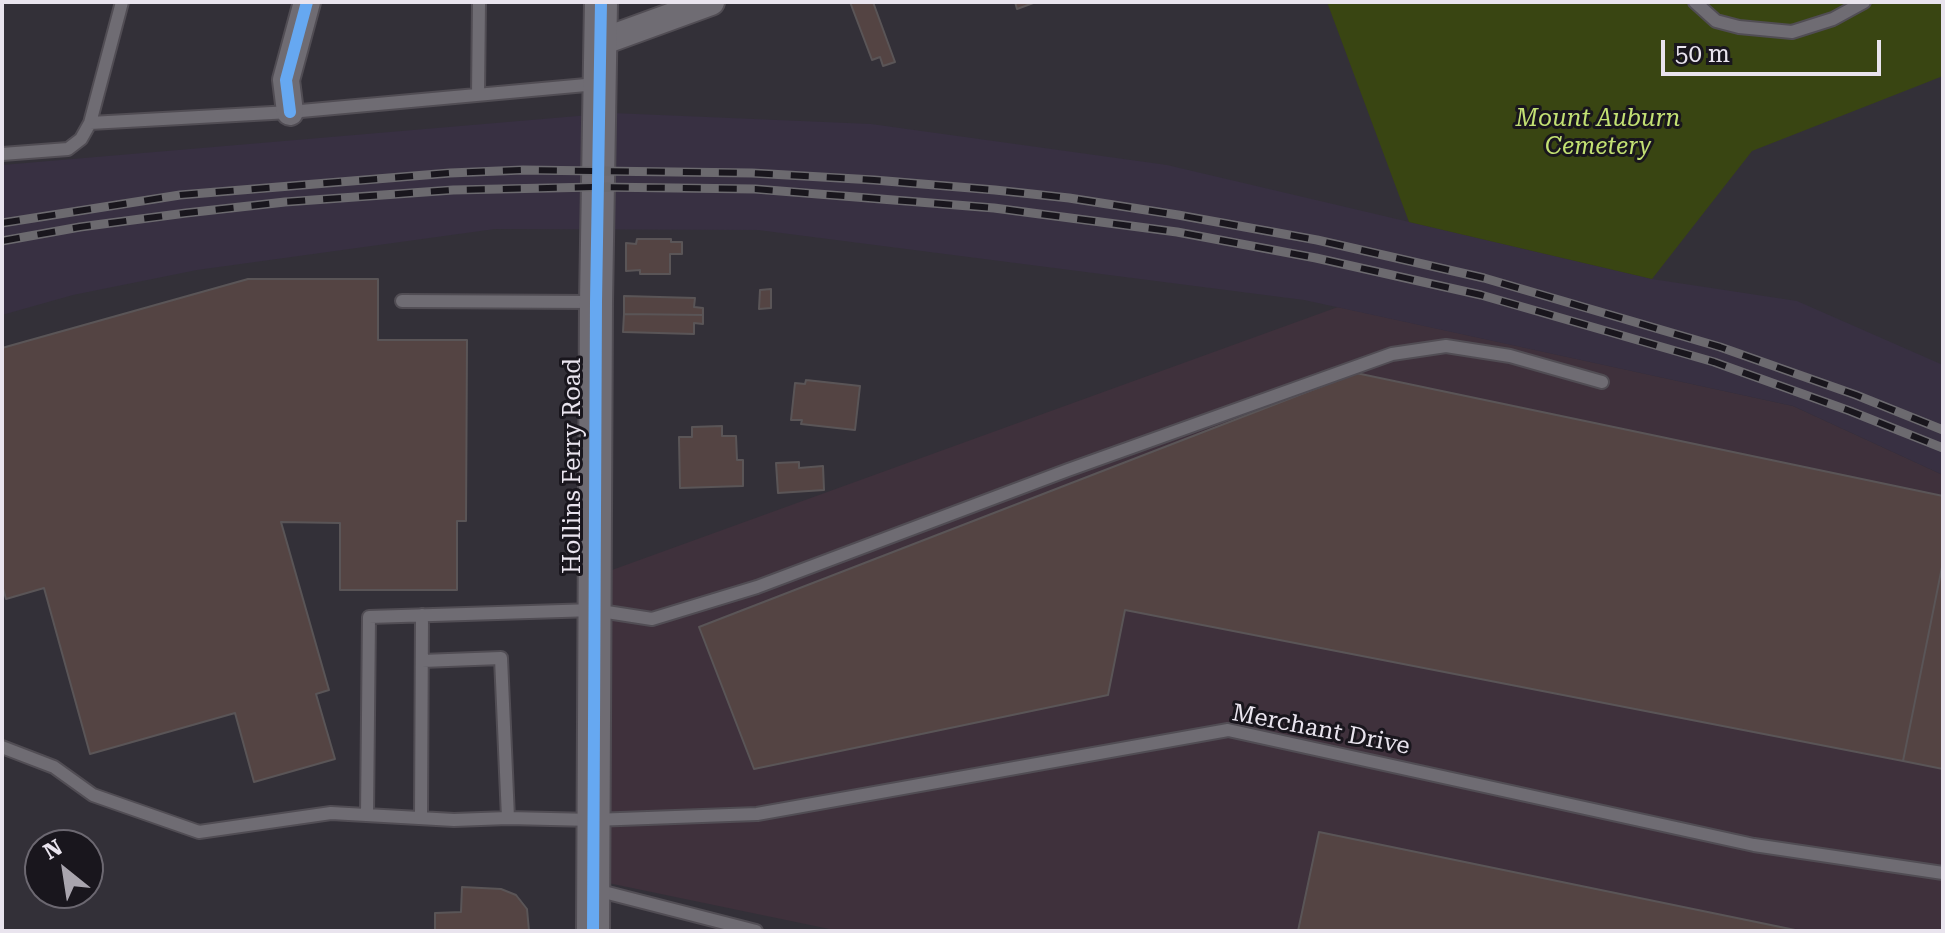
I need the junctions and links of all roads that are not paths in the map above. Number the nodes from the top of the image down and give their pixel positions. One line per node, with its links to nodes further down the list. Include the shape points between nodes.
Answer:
1 (122, 2): 12 (lane)
2 (307, 2): 11 (street, via 286,80)
3 (479, 2): 10 (lane)
4 (601, 2): 8 (street, Hollins Ferry Road)
5 (711, 2): 8 (street)
6 (1695, 2): 7 (lane, via 1716,21 1792,32)
7 (1864, 2)
8 (601, 42): 9 (street, Hollins Ferry Road)
9 (600, 83): 10 (lane); 15 (street, Hollins Ferry Road)
10 (478, 95): 11 (lane)
11 (290, 112): 12 (lane)
12 (90, 123): 13 (lane, via 68,149)
13 (2, 154)
14 (402, 301): 15 (lane)
15 (596, 302): 17 (street, Hollins Ferry Road)
16 (1602, 382): 17 (lane, via 1510,356 1446,346 1392,354 757,587 652,619)
17 (594, 610): 18 (lane); 24 (street, Hollins Ferry Road)
18 (422, 615): 19 (lane); 21 (lane, via 369,617)
19 (422, 661): 22 (lane); 23 (lane, via 501,658)
20 (2, 747): 21 (lane, Merchant Drive, via 54,767 93,795 199,832 331,813)
21 (367, 815): 22 (lane, Merchant Drive)
22 (421, 818): 23 (lane, Merchant Drive)
23 (508, 818): 24 (lane, Merchant Drive)
24 (593, 820): 25 (lane, Merchant Drive, via 757,814 1228,730 1754,845); 26 (street, Hollins Ferry Road)
25 (1943, 873)
26 (593, 889): 27 (street, Hollins Ferry Road); 28 (lane)
27 (593, 931)
28 (756, 931)

